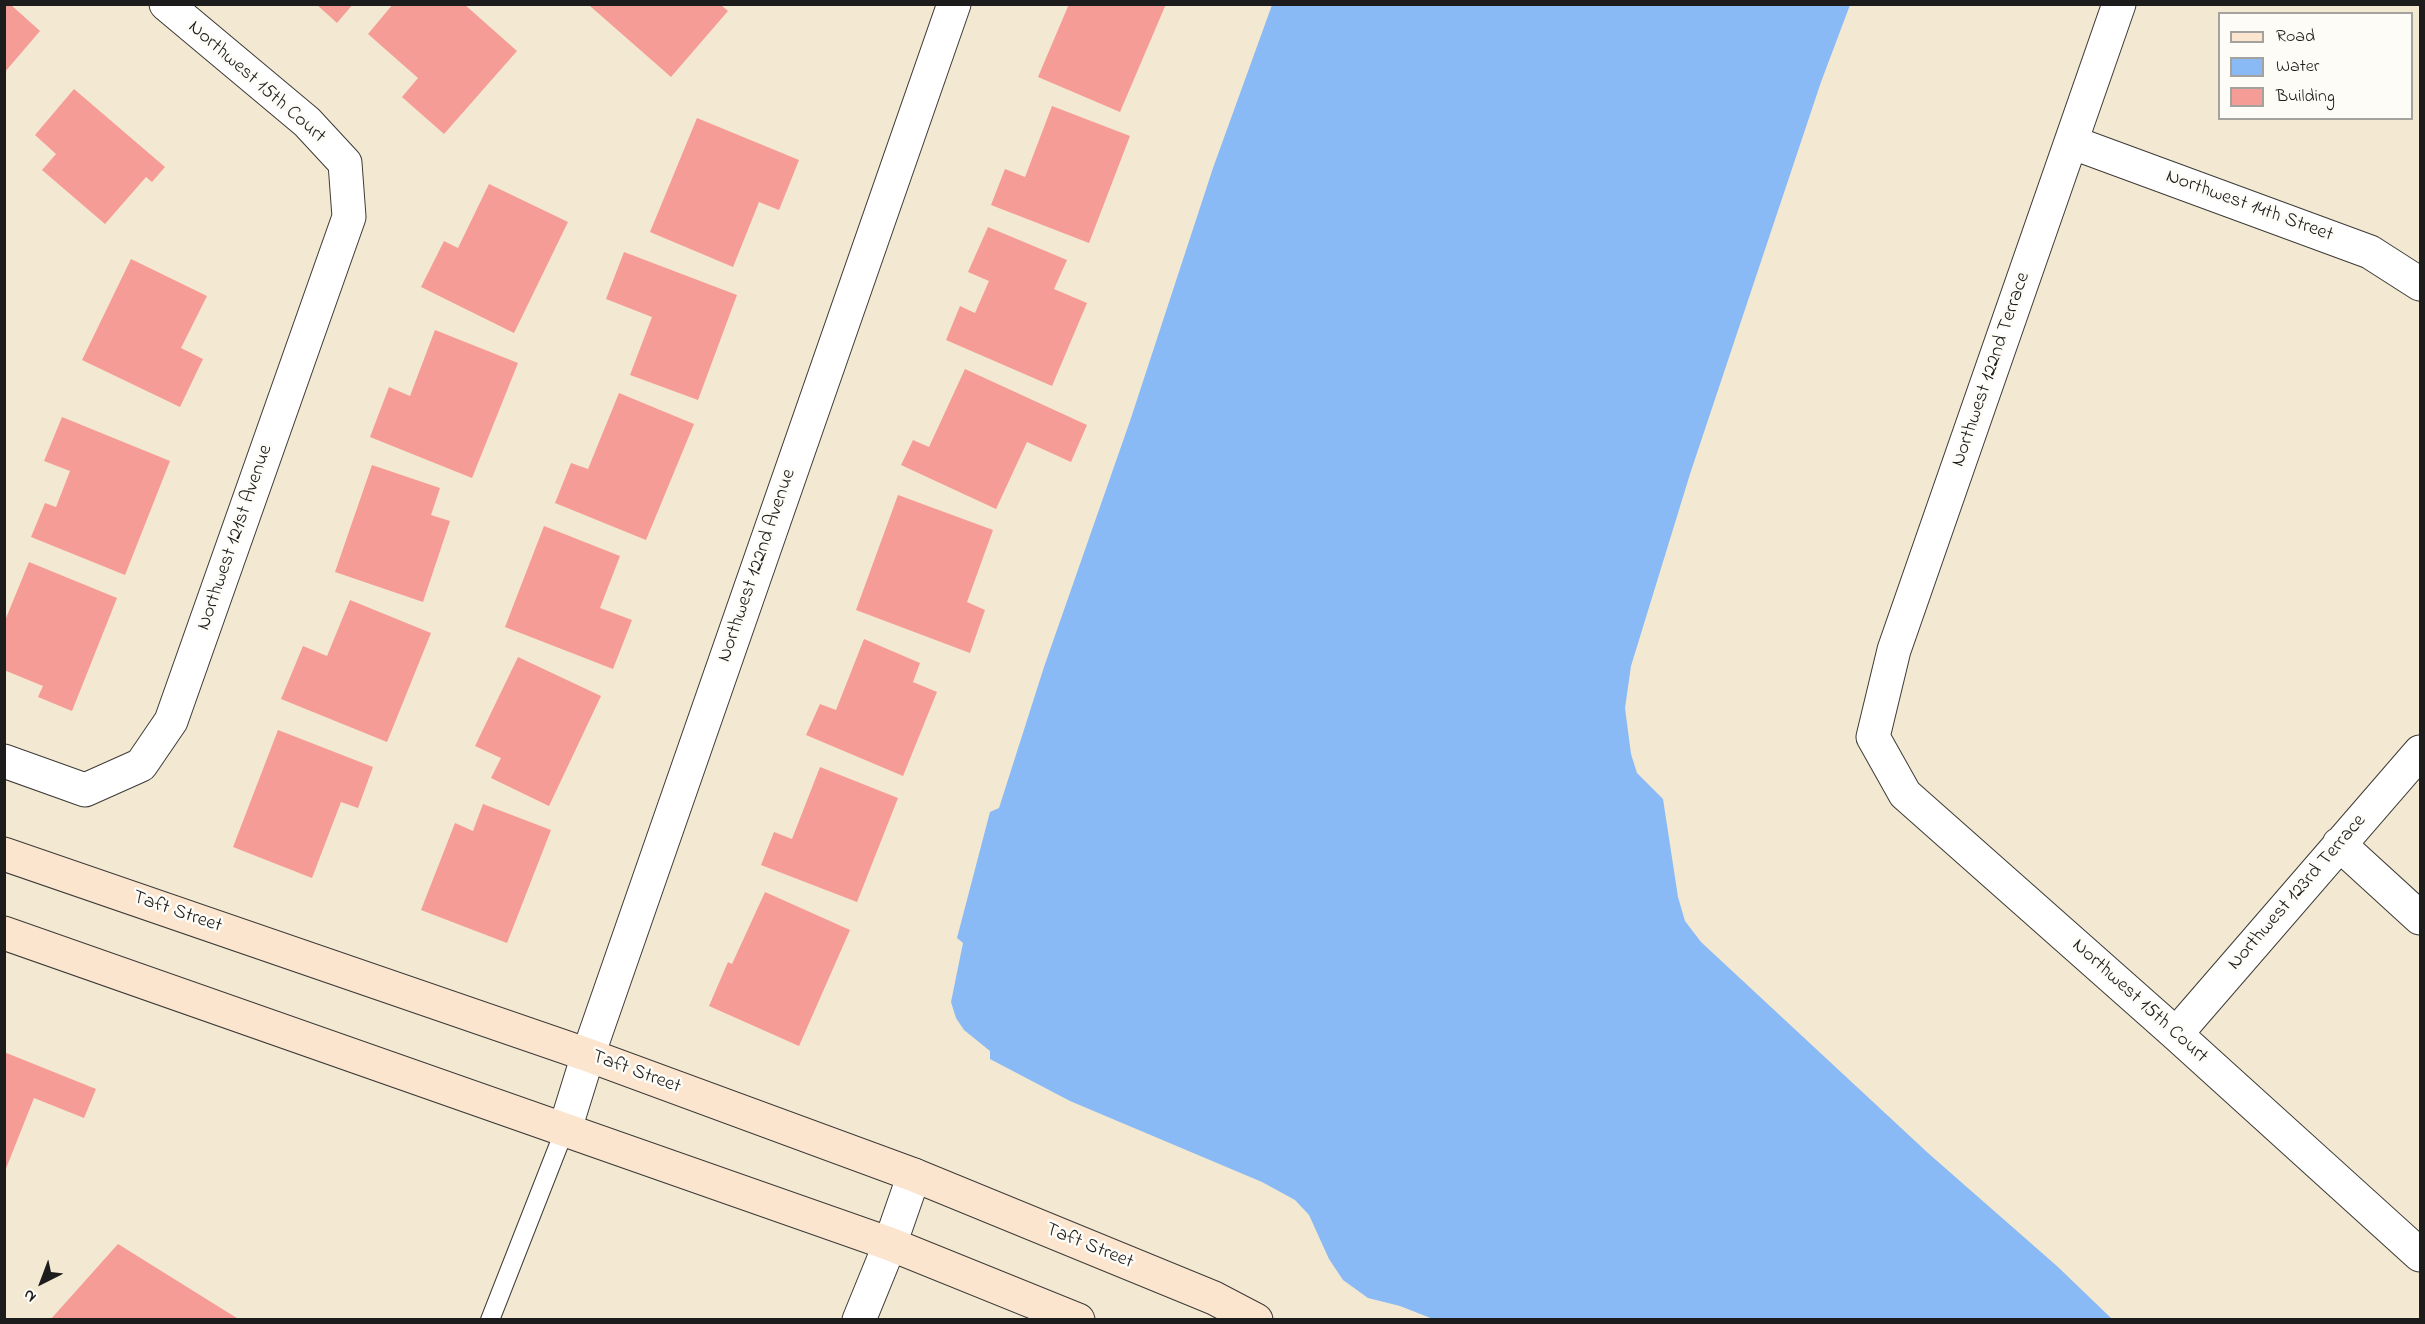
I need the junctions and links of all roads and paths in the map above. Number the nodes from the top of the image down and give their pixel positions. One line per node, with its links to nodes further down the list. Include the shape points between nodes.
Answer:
1 (166, 4): 5 (street, Northwest 15th Court, via 307,122)
2 (954, 4): 15 (street, Northwest 122nd Avenue)
3 (2120, 4): 4 (street, Northwest 122nd Terrace)
4 (2071, 142): 6 (street, Northwest 14th Street, via 2370,252); 7 (street, Northwest 122nd Terrace, via 1894,650)
5 (345, 163): 9 (street, Northwest 121st Avenue, via 348,217 171,722 141,765 85,790)
6 (2421, 284)
7 (1873, 737): 14 (street, Northwest 15th Court, via 1905,794)
8 (2421, 752): 10 (street, Northwest 123rd Terrace)
9 (4, 761)
10 (2339, 844): 12 (street); 14 (street, Northwest 123rd Terrace)
11 (4, 854): 15 (street, Taft Street)
12 (2421, 918)
13 (4, 933): 16 (street)
14 (2176, 1034): 19 (street, Northwest 15th Court)
15 (588, 1055): 16 (street, Northwest 122nd Avenue); 17 (street, Taft Street)
16 (565, 1129): 18 (street); 20 (lane)
17 (914, 1175): 18 (street); 23 (street, Taft Street, via 1214,1298)
18 (890, 1244): 21 (street); 22 (street)
19 (2421, 1255)
20 (490, 1320)
21 (859, 1320)
22 (1078, 1320)
23 (1256, 1320)

